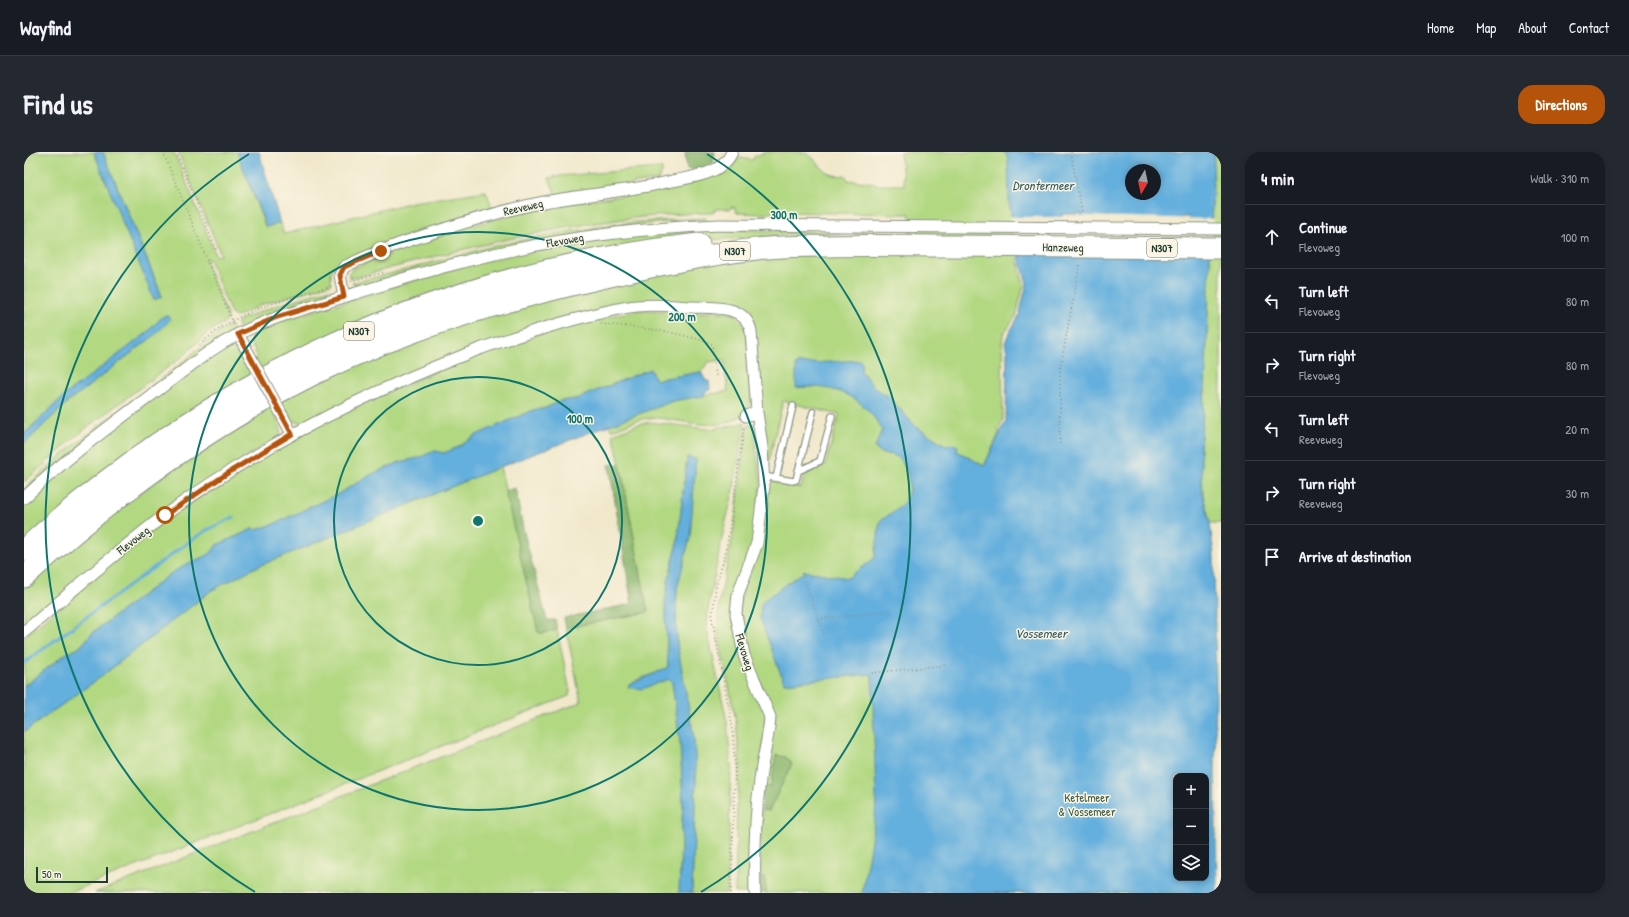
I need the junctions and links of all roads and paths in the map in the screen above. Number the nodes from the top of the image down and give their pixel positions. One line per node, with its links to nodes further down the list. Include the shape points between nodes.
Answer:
1 (163, 152): 13 (path)
2 (176, 152): 10 (path)
3 (732, 152): 12 (street, Reeveweg, via 720,167 692,177 531,205 398,244 344,267 340,275)
4 (1071, 152): 5 (path)
5 (1082, 214)
6 (1221, 229): 7 (street, Hanzeweg)
7 (904, 237): 8 (highway, Hanzeweg / N307); 9 (highway, Hanzeweg / N307); 12 (street, Flevoweg, via 719,225 650,228 512,250); 28 (highway, Flevoweg / N307, via 784,238 716,242 620,254 516,277 436,302 328,345 218,404 123,467); 30 (highway, N307, via 760,248 698,256 494,305 388,342 291,385 193,443 98,512)
8 (1221, 240)
9 (1221, 248)
10 (217, 252)
11 (1080, 262): 23 (path, via 1060,369)
12 (344, 297): 15 (street, Flevoweg, via 277,317)
13 (233, 321)
14 (596, 324): 16 (path, via 682,335 712,344)
15 (238, 334): 22 (street, bridge); 27 (street, Flevoweg, via 204,354 114,422)
16 (716, 376)
17 (793, 406): 26 (lane)
18 (757, 412): 20 (street); 22 (street, Flevoweg, via 751,331 745,318 732,310 653,305 635,306 590,316 497,342 372,393); 25 (street, Flevoweg)
19 (812, 412): 24 (lane)
20 (746, 416): 37 (path, via 732,514 725,555 716,586 712,619 732,724 736,766)
21 (832, 416): 24 (lane, via 820,462)
22 (292, 434): 33 (street, Flevoweg, via 165,515)
23 (1060, 444)
24 (798, 471): 26 (lane, via 796,480 793,481)
25 (763, 476): 26 (lane); 38 (street, Flevoweg, via 757,543 738,594 736,614 744,655 770,717 757,813)
26 (776, 478)
27 (24, 498)
28 (24, 550)
29 (802, 573): 32 (path)
30 (24, 577)
31 (890, 611): 32 (path)
32 (818, 619): 34 (path)
33 (24, 632)
34 (825, 637)
35 (946, 665): 36 (path)
36 (872, 673)
37 (731, 893)
38 (755, 893)

